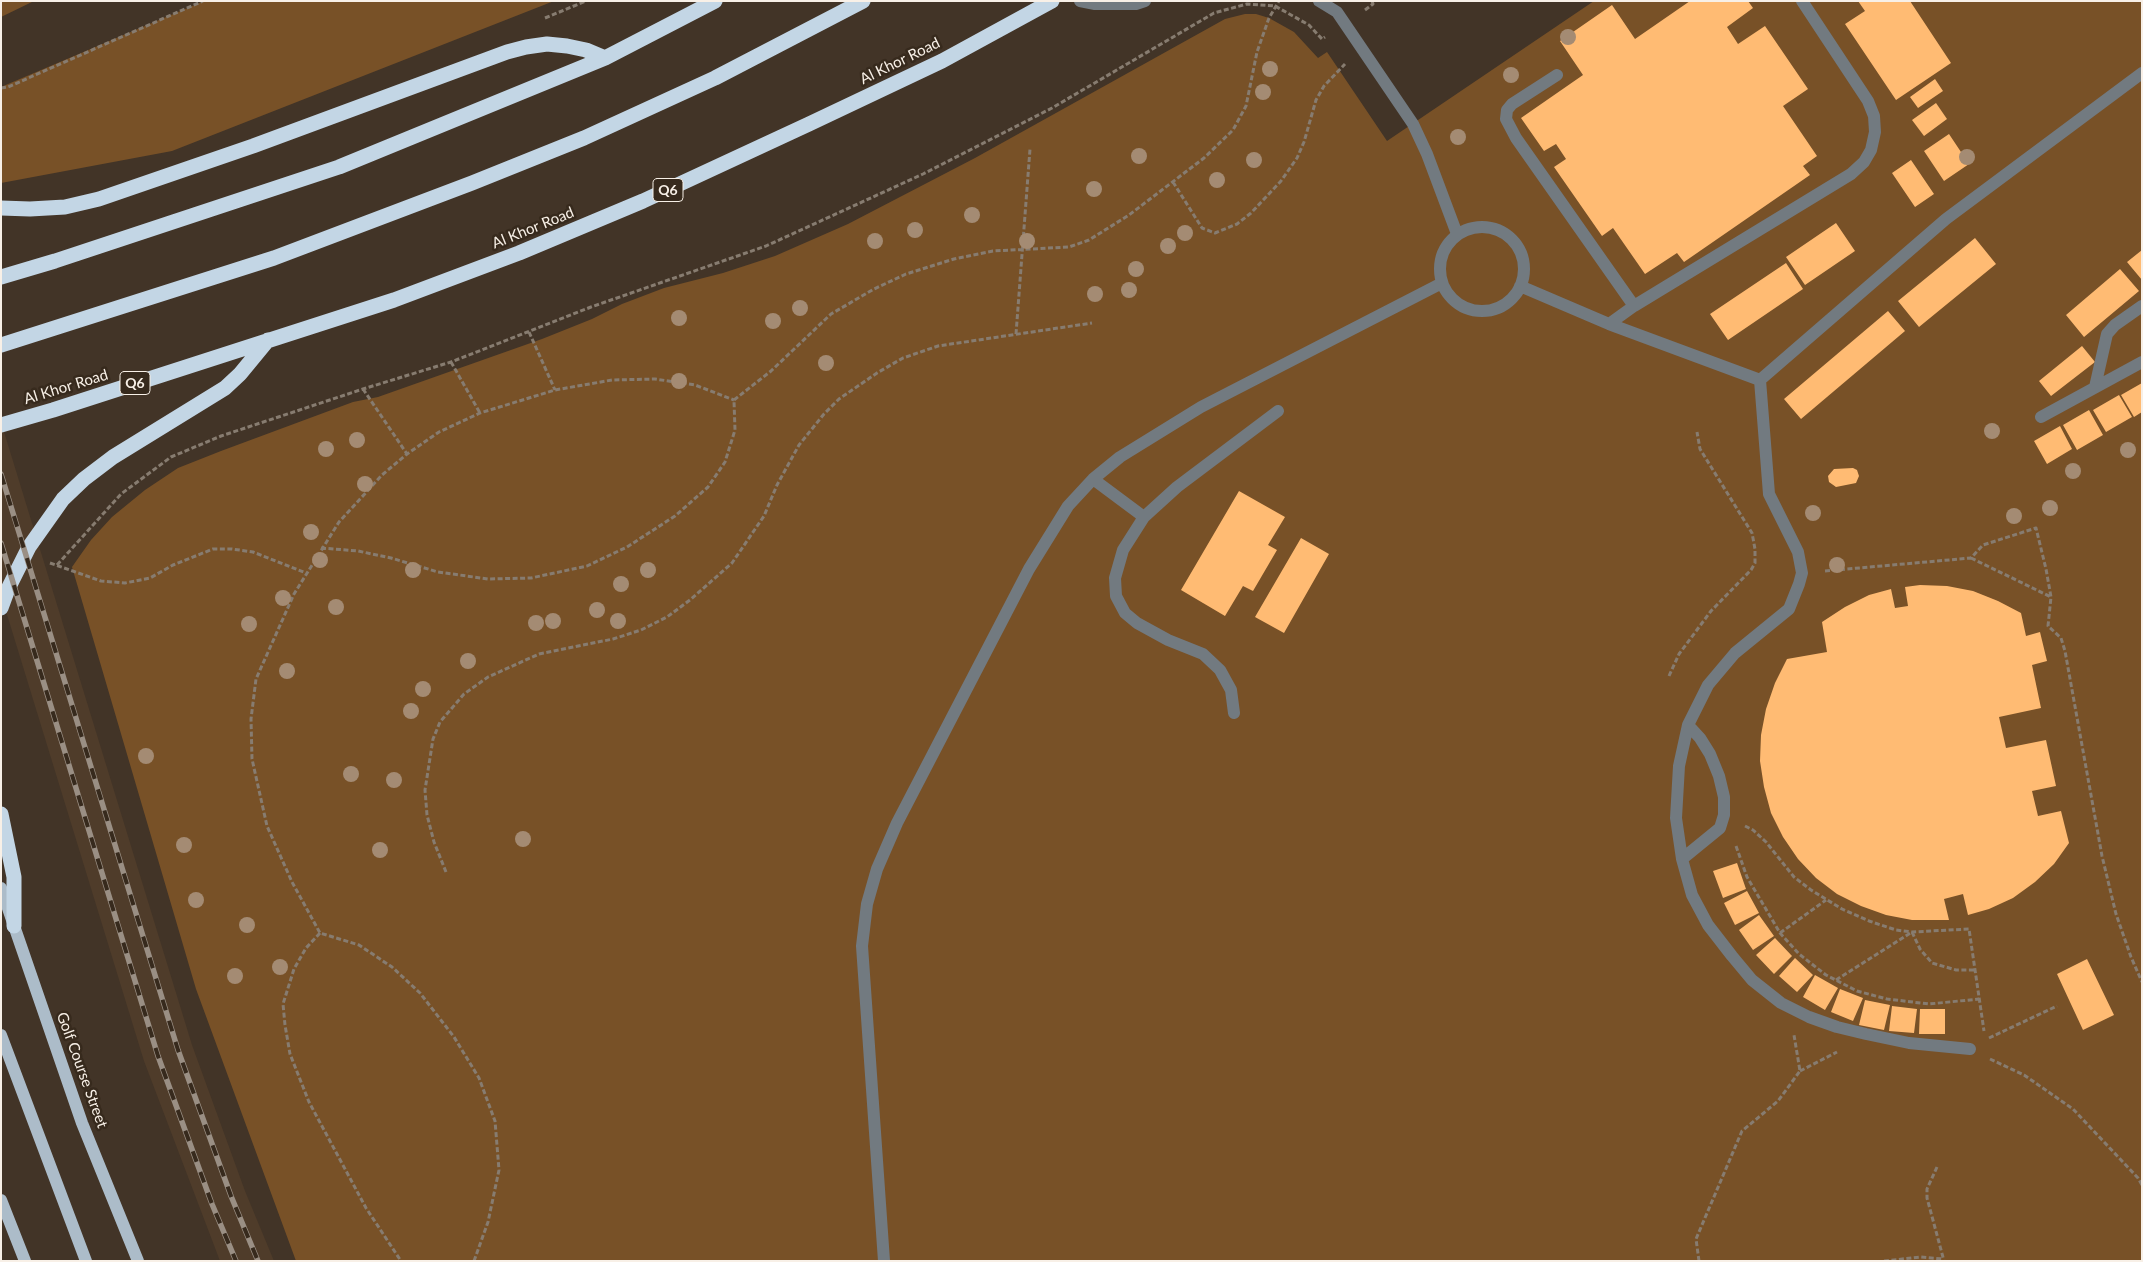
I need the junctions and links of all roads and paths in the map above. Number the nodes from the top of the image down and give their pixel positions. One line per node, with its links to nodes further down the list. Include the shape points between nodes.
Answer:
1 (203, 1): 18 (path)
2 (715, 1): 15 (highway)
3 (863, 1): 34 (highway, via 714,78 584,138 463,187 274,258)
4 (1052, 1): 33 (highway, Al Khor Road / Q6, via 942,61 643,202 520,254 412,294)
5 (1080, 1): 6 (street, via 1095,4)
6 (1145, 1)
7 (1279, 1): 11 (path)
8 (1319, 1): 12 (street)
9 (1372, 1): 13 (path, via 1373,4)
10 (1802, 1): 27 (street, via 1868,102 1874,116 1875,132 1871,150 1851,174)
11 (1275, 6): 13 (path, via 1309,25 1322,39); 20 (path, via 1257,52 1242,117 1219,145); 31 (path, via 1247,4 1214,13 1052,108 923,174 766,246)
12 (1337, 7): 13 (street)
13 (1346, 24): 14 (street)
14 (1364, 50): 20 (path, via 1339,69 1324,86 1316,100 1297,158 1266,199 1237,224 1214,233 1202,228); 22 (street, via 1413,124)
15 (605, 58): 21 (highway, via 567,46 546,44 526,47 99,199 65,207); 24 (highway, via 340,167)
16 (2142, 73): 37 (street, via 1946,219)
17 (1557, 75): 27 (street, via 1512,104 1506,110 1506,119)
18 (1, 88)
19 (1030, 149): 23 (path)
20 (1173, 182): 23 (path, via 1089,240 1069,247)
21 (1, 208)
22 (1457, 234): 25 (street, via 1443,251 1439,273); 26 (street, via 1485,227 1503,232 1513,240 1524,262)
23 (1021, 250): 32 (path); 41 (path, via 954,259 906,274 874,289 831,314)
24 (1, 277)
25 (1442, 283): 26 (street, via 1457,303 1480,311 1504,305); 48 (street, via 1201,407 1144,441)
26 (1520, 286): 30 (street)
27 (1634, 306): 30 (street)
28 (2142, 306): 38 (street, via 2107,334)
29 (1092, 323): 32 (path)
30 (1609, 324): 37 (street)
31 (529, 332): 35 (path); 40 (path)
32 (1016, 334): 62 (path, via 938,346 913,354 839,399 799,445 764,516 732,563 667,617 614,639 539,654 488,677 464,694 440,722 433,740 425,790 427,815)
33 (268, 340): 45 (highway, Al Khor Road / Q6); 55 (highway, via 226,388 113,457 64,499 29,547)
34 (1, 345)
35 (451, 362): 39 (path); 43 (path)
36 (2142, 362): 38 (street)
37 (1760, 380): 53 (street, via 1769,494 1798,552)
38 (2095, 386): 44 (street)
39 (363, 389): 47 (path); 52 (path, via 221,436 171,457 121,494 57,565 101,580 125,583 150,578 213,548 253,552)
40 (555, 390): 41 (path, via 612,380 656,379 695,385); 43 (path)
41 (734, 400): 50 (path, via 735,430 725,462 708,487 668,520 627,547 587,566 531,578 488,579 438,572 358,551)
42 (1278, 411): 49 (street, via 1177,487)
43 (480, 414): 47 (path, via 440,432)
44 (2041, 417)
45 (1, 424)
46 (1697, 432): 56 (path, via 1700,449 1752,533 1755,562 1711,611 1680,654)
47 (407, 454): 50 (path, via 382,475 338,522)
48 (1093, 479): 49 (street); 86 (street, via 1068,506 1028,569 897,823 877,869 867,904 862,946)
49 (1144, 518): 57 (street, via 1122,550 1115,578 1116,596 1126,613 1137,623 1203,654 1220,670 1231,690)
50 (321, 548): 52 (path)
51 (1971, 558): 53 (path); 54 (path); 54 (path, via 1983,545 2036,528)
52 (307, 573): 68 (path, via 256,679 251,719 252,760 267,826)
53 (1802, 573): 58 (street, via 1789,609 1735,653 1708,684)
54 (2051, 598): 71 (path, via 2048,626 2061,638 2065,651 2102,856 2116,914)
55 (1, 608)
56 (1669, 676)
57 (1234, 713)
58 (1688, 725): 60 (street, via 1710,754 1719,776); 61 (street, via 1679,766 1676,818)
59 (1, 814): 65 (highway, via 14,877)
60 (1724, 815): 61 (street, via 1720,828); 64 (path, via 1754,830 1794,877); 66 (path, via 1747,876)
61 (1682, 859): 76 (street, via 1692,895 1708,925 1752,980 1781,1003 1837,1027 1909,1043)
62 (446, 872)
63 (1, 888): 65 (main road, Golf Course Street)
64 (1826, 900): 66 (path); 67 (path, via 1869,921)
65 (14, 926): 83 (main road, Golf Course Street, via 82,1122)
66 (1780, 932): 70 (path, via 1811,964)
67 (1912, 932): 69 (path, via 1932,963 1956,970); 69 (path, via 1970,929); 70 (path)
68 (320, 933): 84 (path, via 306,948 294,970 284,1004 290,1054 309,1102 366,1208); 85 (path, via 359,944 392,966 420,993 454,1037 479,1078 495,1121 499,1170 488,1222)
69 (1975, 970): 72 (path)
70 (1835, 980): 72 (path, via 1857,991 1906,1002 1930,1004)
71 (2142, 982)
72 (1979, 999): 73 (path, via 1985,1040)
73 (2057, 1006)
74 (1794, 1034): 87 (path, via 1800,1071 1778,1101 1742,1131 1696,1239)
75 (1, 1035): 82 (main road)
76 (1970, 1049): 78 (path, via 2024,1075 2073,1109)
77 (1937, 1167): 80 (path, via 1927,1189 1927,1198)
78 (2142, 1185)
79 (1, 1201): 81 (main road)
80 (1943, 1260): 88 (path, via 1922,1257)
81 (25, 1261)
82 (86, 1261)
83 (138, 1261)
84 (401, 1261)
85 (474, 1261)
86 (884, 1261)
87 (1699, 1261)
88 (1884, 1261)

